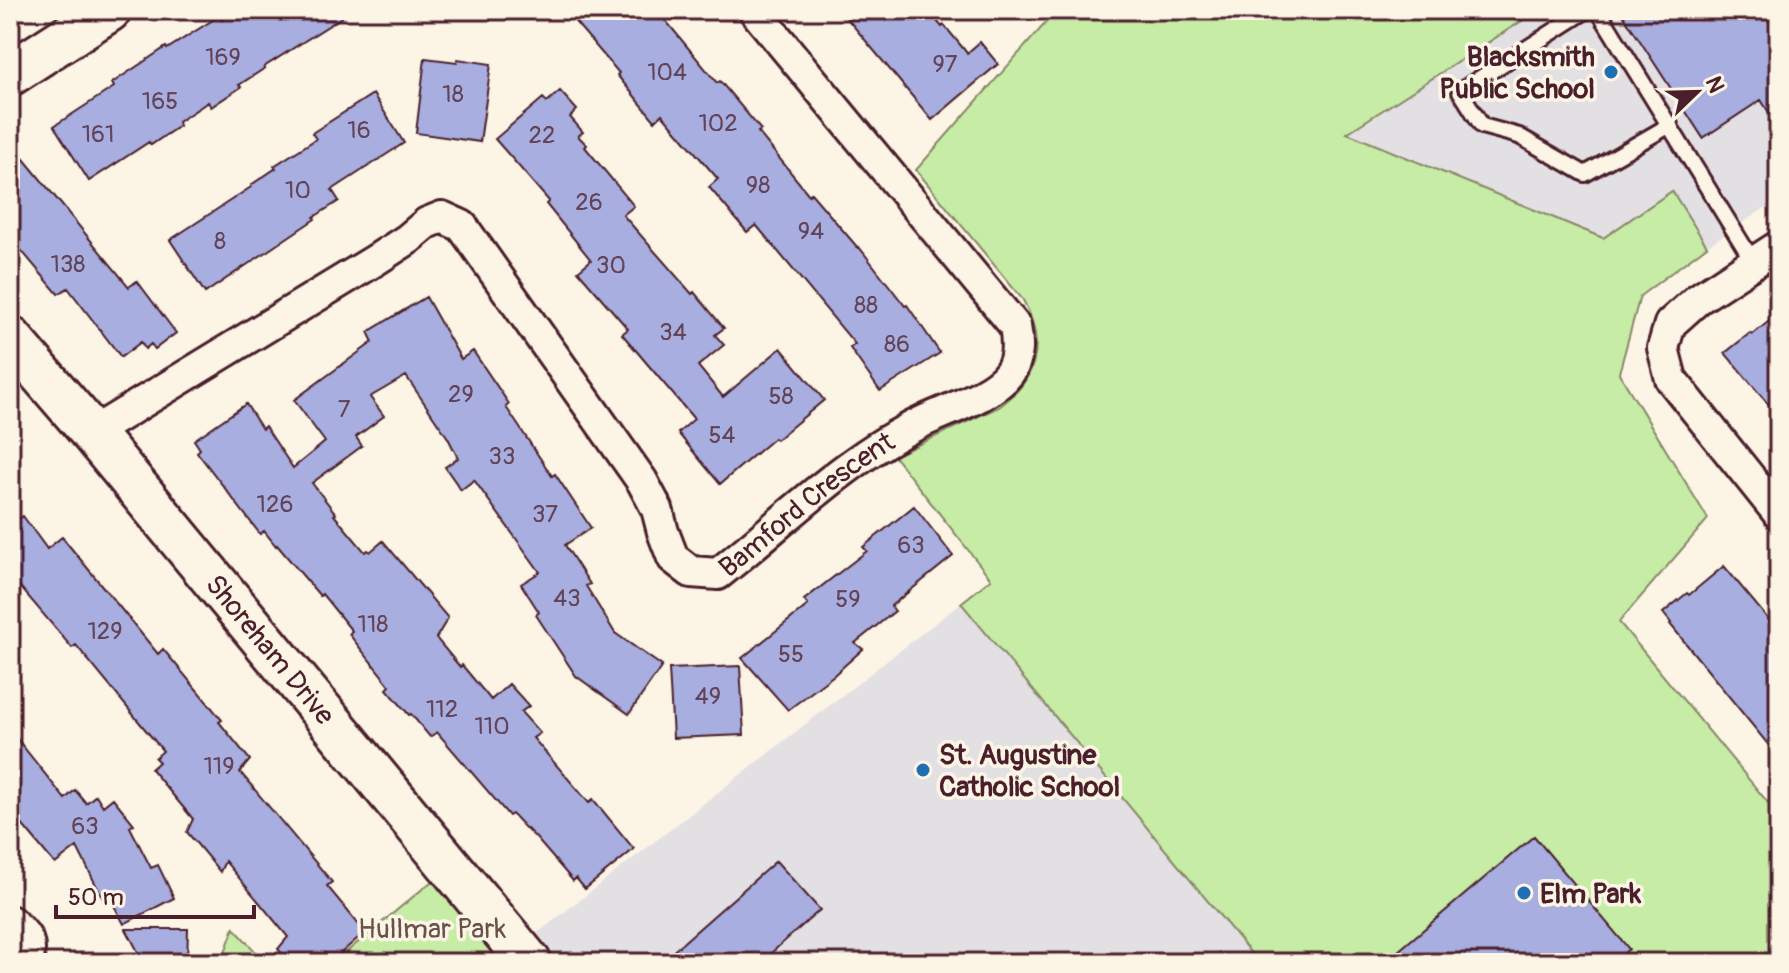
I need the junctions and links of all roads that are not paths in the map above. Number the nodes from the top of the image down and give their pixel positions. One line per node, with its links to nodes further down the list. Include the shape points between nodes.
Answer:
1 (109, 10): 5 (street)
2 (754, 10): 10 (street, Bamford Crescent, via 1015,326 1018,341 1009,373 990,390 882,444 718,574 691,572 673,558 642,481 462,226 442,217)
3 (1587, 10): 6 (lane, via 1460,91 1482,126 1519,136 1585,174)
4 (1598, 10): 6 (lane)
5 (10, 74)
6 (1670, 125): 8 (lane)
7 (1779, 246): 8 (street)
8 (1754, 263): 11 (street, via 1670,324 1663,348 1671,379)
9 (10, 338): 10 (street, Shoreham Drive)
10 (92, 433): 14 (street, Shoreham Drive)
11 (1779, 514)
12 (10, 921): 13 (street, via 30,946)
13 (27, 963)
14 (530, 963)

